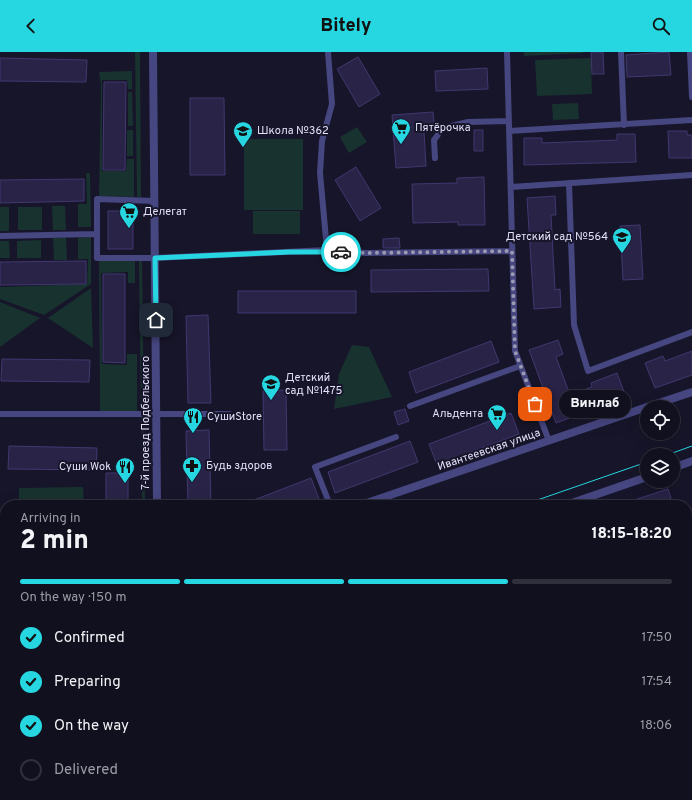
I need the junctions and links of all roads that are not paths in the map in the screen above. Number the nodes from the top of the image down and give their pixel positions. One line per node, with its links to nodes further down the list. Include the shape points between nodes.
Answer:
1 (153, 52): 15 (street, 7-й проезд Подбельского)
2 (328, 52): 18 (lane, via 332,104 322,141 320,173)
3 (507, 52): 8 (lane)
4 (621, 52): 9 (lane)
5 (690, 52): 6 (lane)
6 (692, 97)
7 (692, 120): 9 (lane)
8 (509, 121): 10 (lane); 11 (lane, via 468,122 443,128 434,140)
9 (624, 125): 10 (lane)
10 (509, 131): 14 (lane)
11 (435, 158)
12 (692, 175): 13 (lane)
13 (569, 183): 14 (lane); 21 (lane, via 574,325 588,371)
14 (511, 187): 19 (lane)
15 (155, 201): 16 (lane, via 97,200); 20 (street, 7-й проезд Подбельского)
16 (96, 234): 17 (lane); 20 (lane, via 97,258)
17 (0, 236)
18 (327, 250): 19 (lane, via 366,253); 20 (lane)
19 (512, 251): 22 (lane, via 515,351)
20 (155, 258): 28 (street, 7-й проезд Подбельского)
21 (692, 332)
22 (520, 366): 25 (lane); 31 (lane)
23 (692, 392): 24 (street, Ивантеевская улица)
24 (668, 400)
25 (410, 406)
26 (640, 409): 31 (street, Ивантеевская улица)
27 (0, 414): 28 (lane)
28 (157, 414): 29 (lane); 35 (street, 7-й проезд Подбельского)
29 (229, 414)
30 (396, 437): 36 (lane, via 315,467)
31 (549, 441): 37 (street, Ивантеевская улица)
32 (692, 461): 33 (street)
33 (680, 465)
34 (640, 479): 38 (street)
35 (157, 500)
36 (328, 500)
37 (376, 500)
38 (580, 500)

